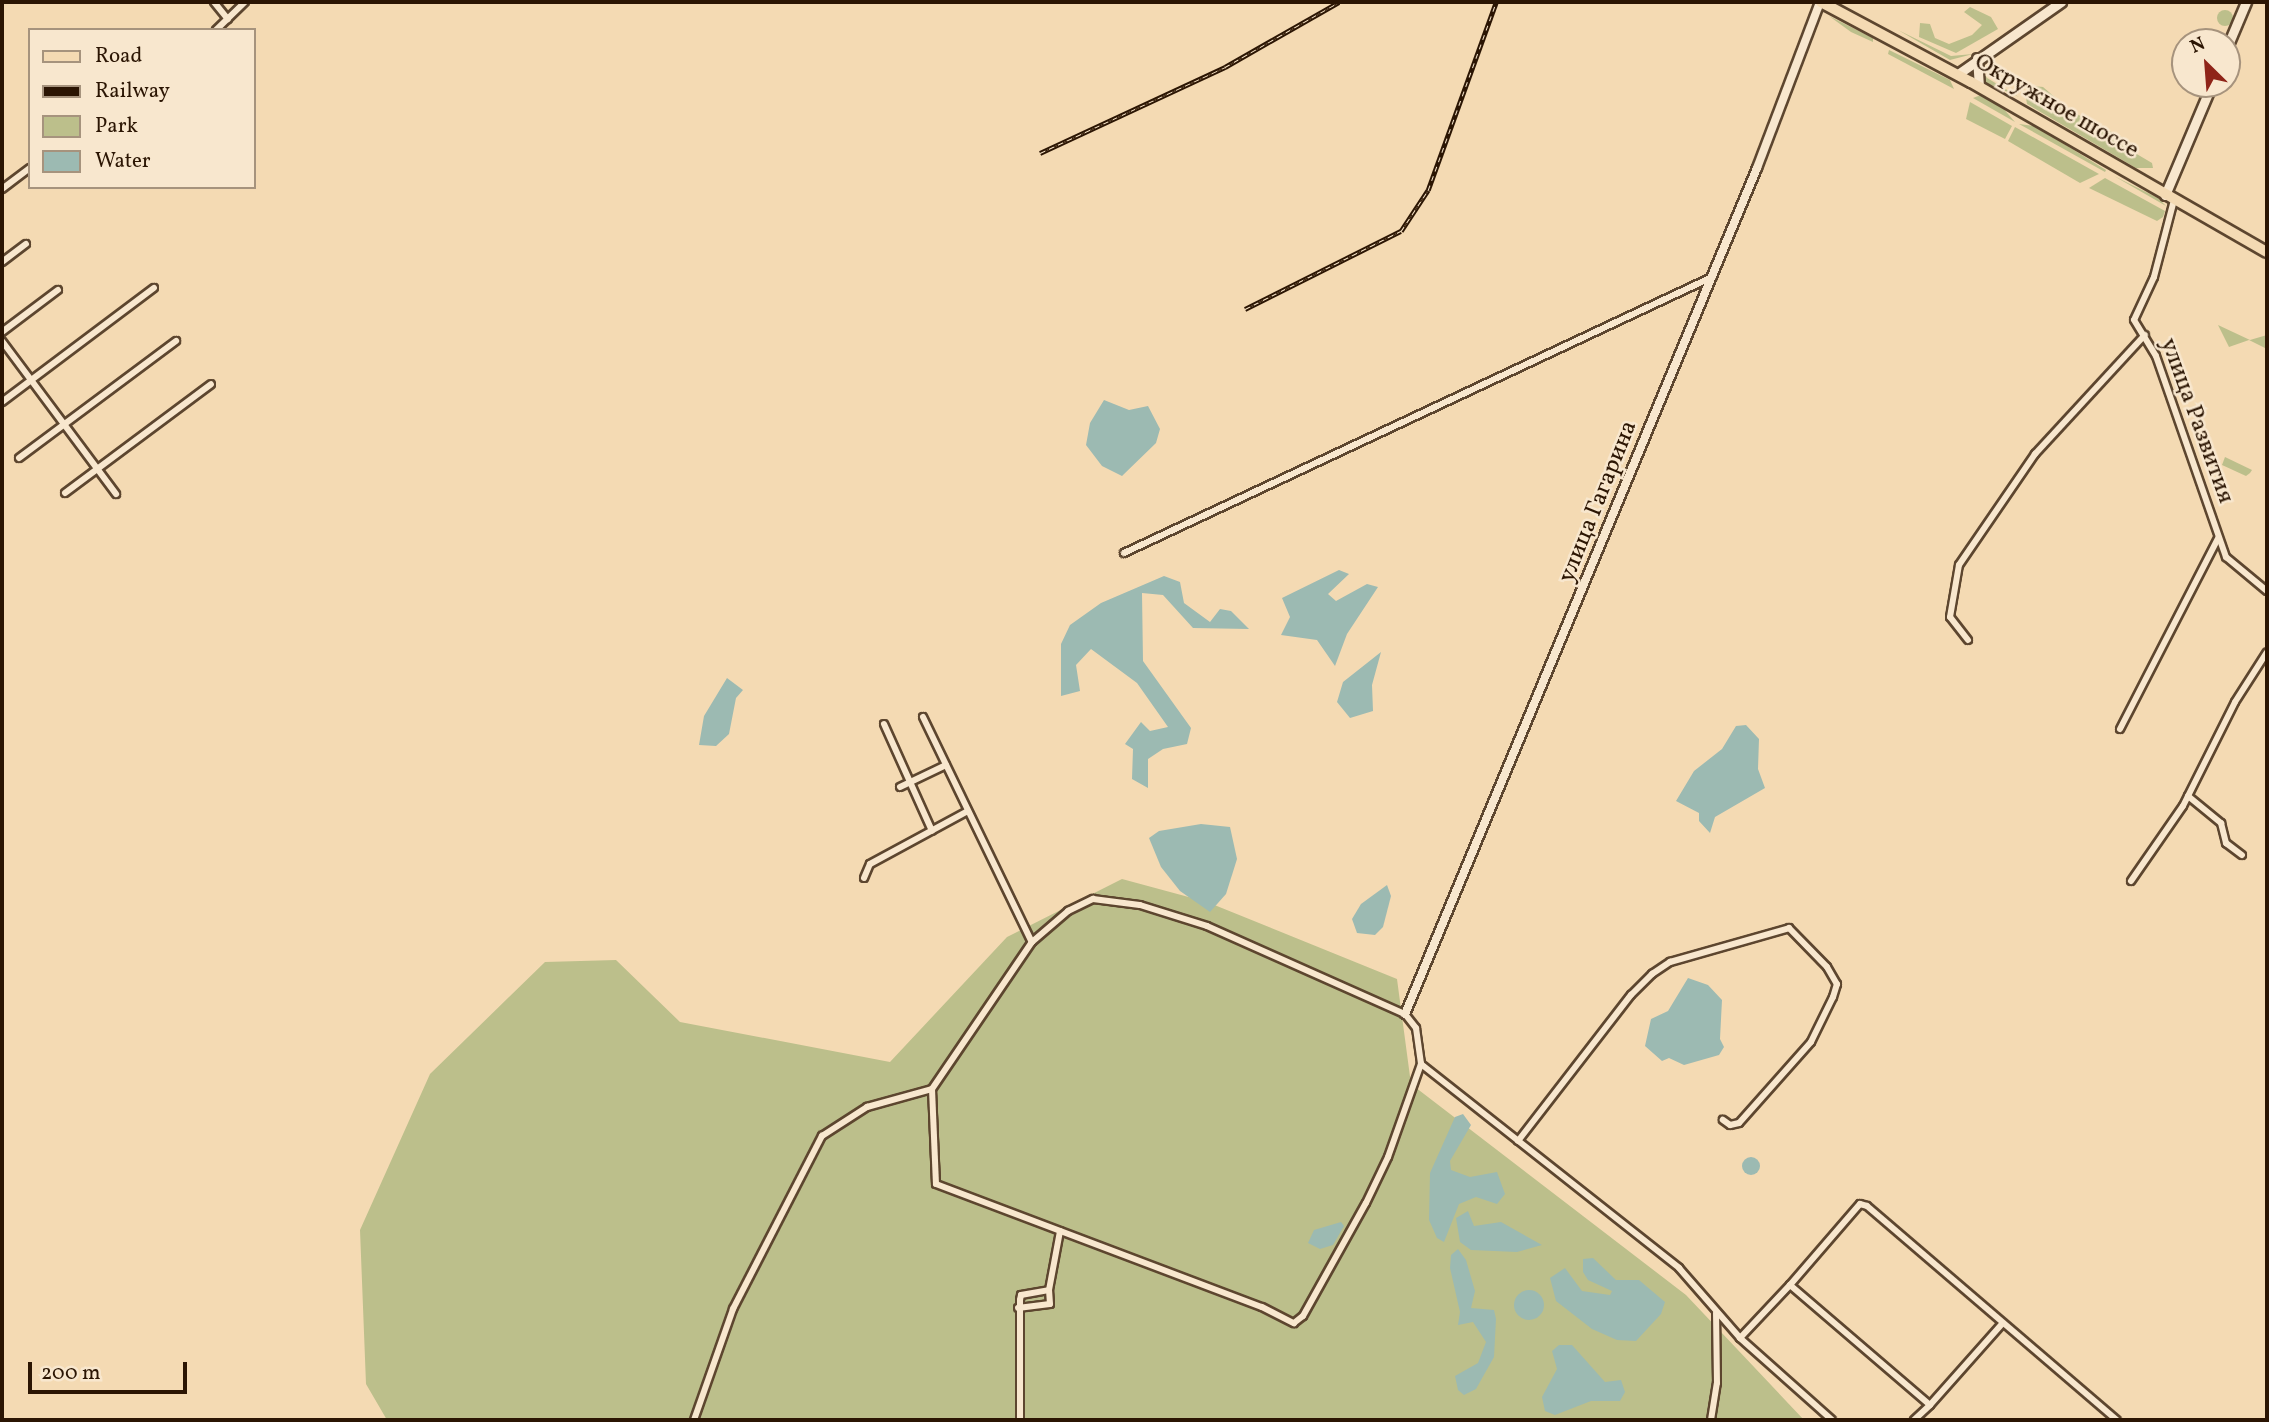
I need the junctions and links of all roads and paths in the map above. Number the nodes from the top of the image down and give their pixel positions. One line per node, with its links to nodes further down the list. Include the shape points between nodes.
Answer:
1 (214, 2): 6 (street)
2 (245, 2): 6 (street)
3 (1821, 2): 10 (main road, Окружное шоссе); 19 (street, улица Гагарина)
4 (2061, 2): 9 (main road)
5 (2246, 2): 8 (main road)
6 (228, 19): 7 (street)
7 (218, 28)
8 (2235, 28)
9 (1977, 58): 10 (main road); 11 (main road)
10 (1958, 74): 11 (main road, Окружное шоссе)
11 (1979, 86): 15 (main road, Окружное шоссе)
12 (2207, 98): 15 (main road)
13 (28, 169): 14 (street)
14 (2, 188)
15 (2169, 197): 17 (main road, Окружное шоссе); 23 (street, улица Развития, via 2156,270 2134,320)
16 (26, 244): 18 (street)
17 (2267, 252)
18 (2, 262)
19 (1712, 277): 35 (street); 52 (street, улица Гагарина)
20 (154, 288): 26 (street)
21 (58, 290): 22 (street)
22 (2, 332)
23 (2145, 335): 34 (street, улица Развития); 37 (street, via 2035,454 1959,565 1950,617)
24 (2, 341): 26 (street)
25 (176, 341): 29 (street)
26 (31, 380): 28 (street); 29 (street)
27 (211, 384): 31 (street)
28 (2, 402)
29 (64, 424): 30 (street); 31 (street)
30 (19, 458)
31 (97, 469): 32 (street); 33 (street)
32 (65, 493)
33 (116, 494)
34 (2218, 538): 36 (street, улица Развития, via 2230,564); 41 (street)
35 (1124, 553)
36 (2267, 591)
37 (1968, 640)
38 (2267, 652): 45 (street, via 2235,702)
39 (923, 717): 42 (street)
40 (884, 724): 43 (street)
41 (2120, 729)
42 (946, 765): 43 (street); 46 (street)
43 (910, 782): 44 (street); 47 (street)
44 (900, 787)
45 (2188, 796): 48 (street, via 2221,823 2226,842); 50 (street)
46 (968, 811): 47 (street); 51 (street)
47 (932, 831): 49 (street, via 870,864)
48 (2242, 855)
49 (864, 878)
50 (2131, 881)
51 (1032, 942): 52 (street, via 1085,902 1103,899 1140,905 1207,926); 54 (street)
52 (1405, 1014): 53 (street, via 1416,1028)
53 (1421, 1064): 56 (street); 57 (street, via 1388,1157 1366,1203 1303,1316 1294,1323)
54 (932, 1089): 57 (street, via 936,1184); 65 (street, via 867,1107 822,1136 733,1309)
55 (1723, 1120): 56 (street, via 1730,1125 1739,1123 1748,1113 1811,1042 1833,997 1837,984 1827,967 1789,928 1670,962 1652,974)
56 (1518, 1141): 61 (street, via 1679,1268)
57 (1060, 1231): 59 (street)
58 (1790, 1285): 62 (street, via 1860,1205); 63 (street); 64 (street)
59 (1049, 1290): 60 (street, via 1021,1295); 60 (street, via 1050,1304)
60 (1018, 1308): 66 (street)
61 (1716, 1313): 63 (street); 67 (street, via 1717,1382)
62 (2002, 1324): 64 (street); 70 (street)
63 (1740, 1338): 68 (street)
64 (1930, 1405): 69 (street)
65 (694, 1420)
66 (1020, 1420)
67 (1711, 1420)
68 (1832, 1420)
69 (1914, 1420)
70 (2118, 1420)

